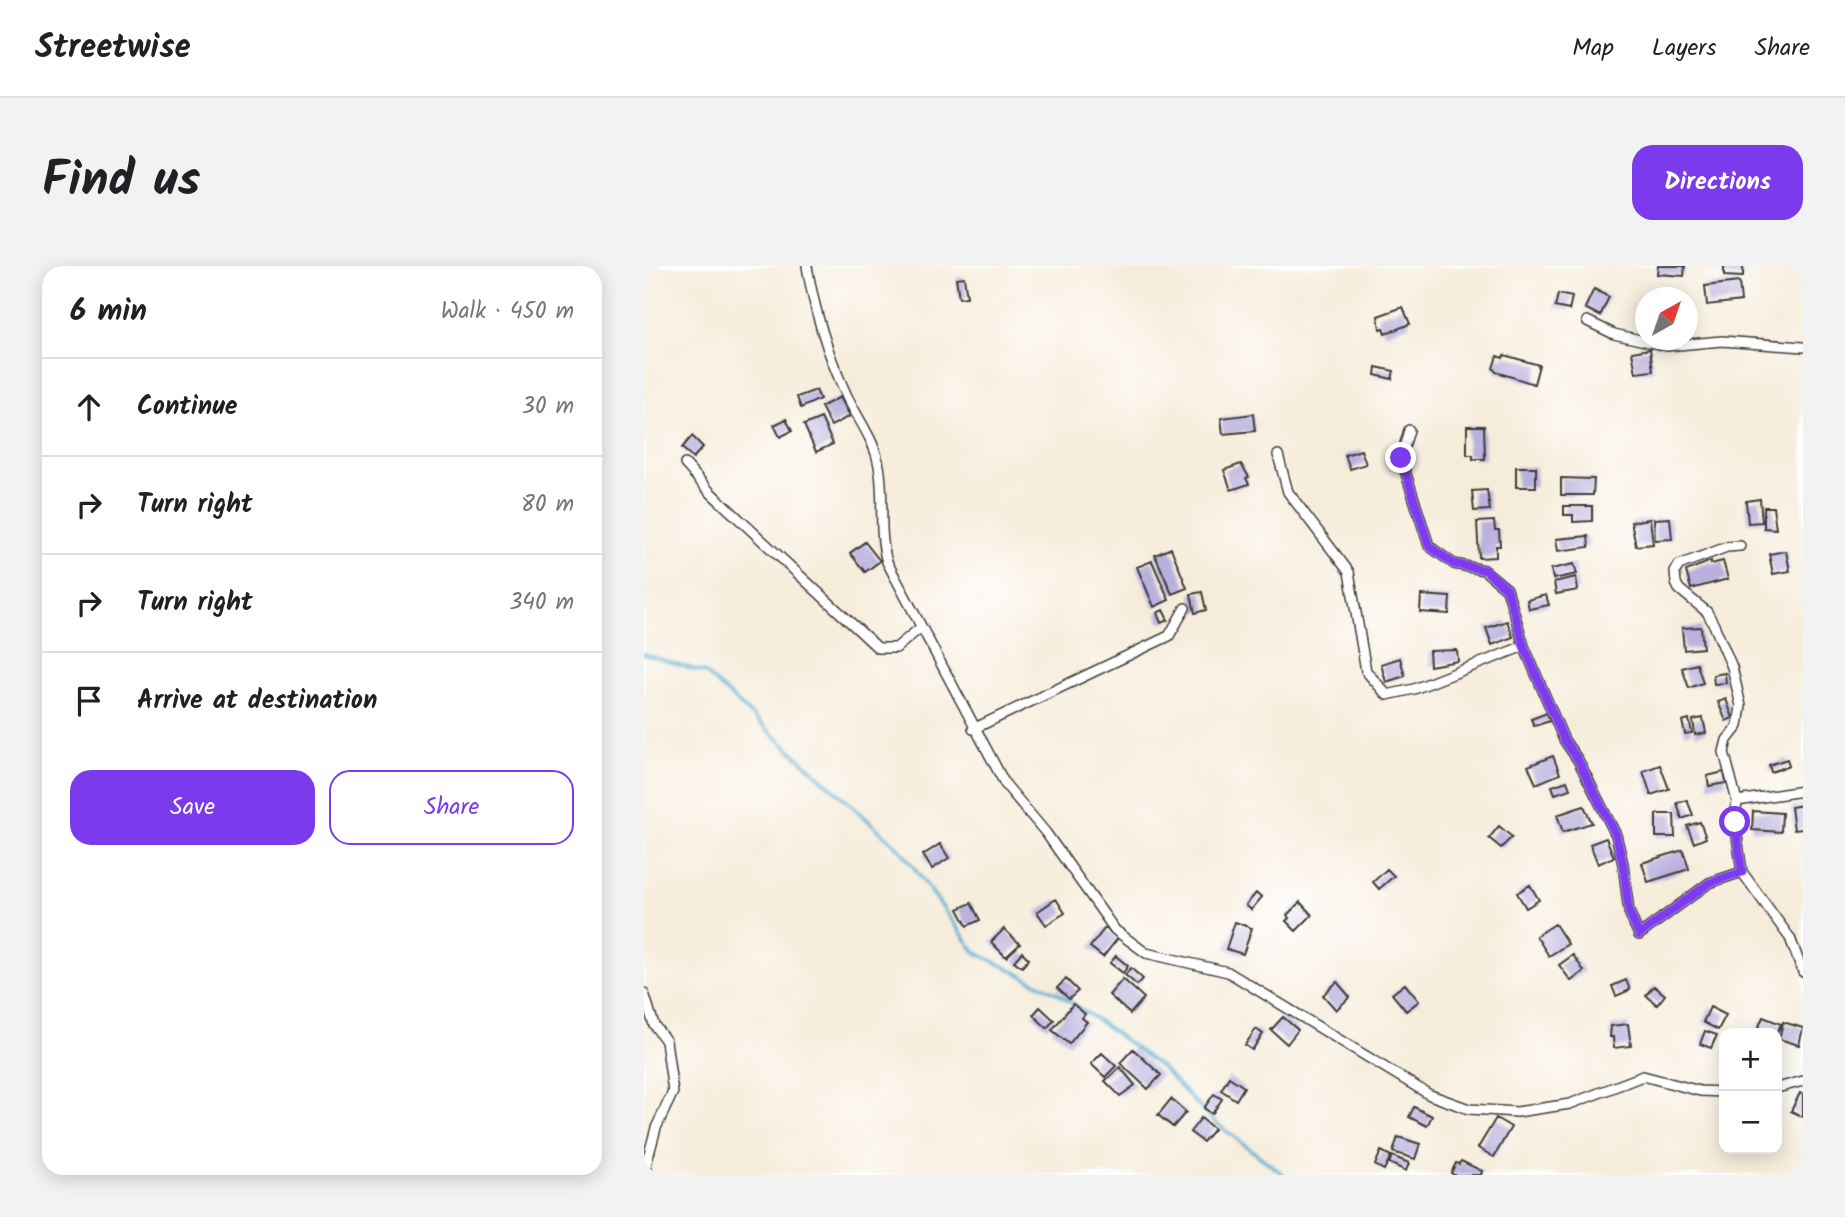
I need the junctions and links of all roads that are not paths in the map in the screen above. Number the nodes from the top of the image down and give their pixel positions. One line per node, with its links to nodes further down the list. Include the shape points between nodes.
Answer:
1 (807, 266): 9 (street, via 841,382 879,463 881,543)
2 (1587, 321): 3 (street, via 1614,334 1667,346 1722,341)
3 (1803, 347)
4 (1409, 430): 10 (street, via 1401,458 1429,546 1454,564 1485,570 1507,589)
5 (1278, 455): 10 (street, via 1288,492 1349,572 1366,671 1387,695)
6 (685, 464): 9 (street, via 877,648 896,648)
7 (1740, 546): 13 (street, via 1679,565 1675,572 1679,589 1707,612 1732,667 1741,715 1724,752)
8 (1185, 608): 11 (street, via 1168,636)
9 (920, 628): 11 (street)
10 (1524, 646): 14 (street, via 1564,740 1616,835 1629,912 1639,935 1709,883)
11 (973, 729): 19 (street, via 1005,784 1115,930 1146,953 1228,972 1255,986 1430,1095 1469,1109 1517,1112 1570,1104 1643,1076)
12 (1803, 792): 13 (street)
13 (1737, 801): 14 (street)
14 (1742, 872): 15 (street, via 1790,938)
15 (1803, 972)
16 (644, 993): 20 (street, via 654,1025 666,1041 673,1092 656,1128 646,1165)
17 (1803, 1081): 18 (street)
18 (1782, 1087)
19 (1719, 1092)
20 (648, 1175)

